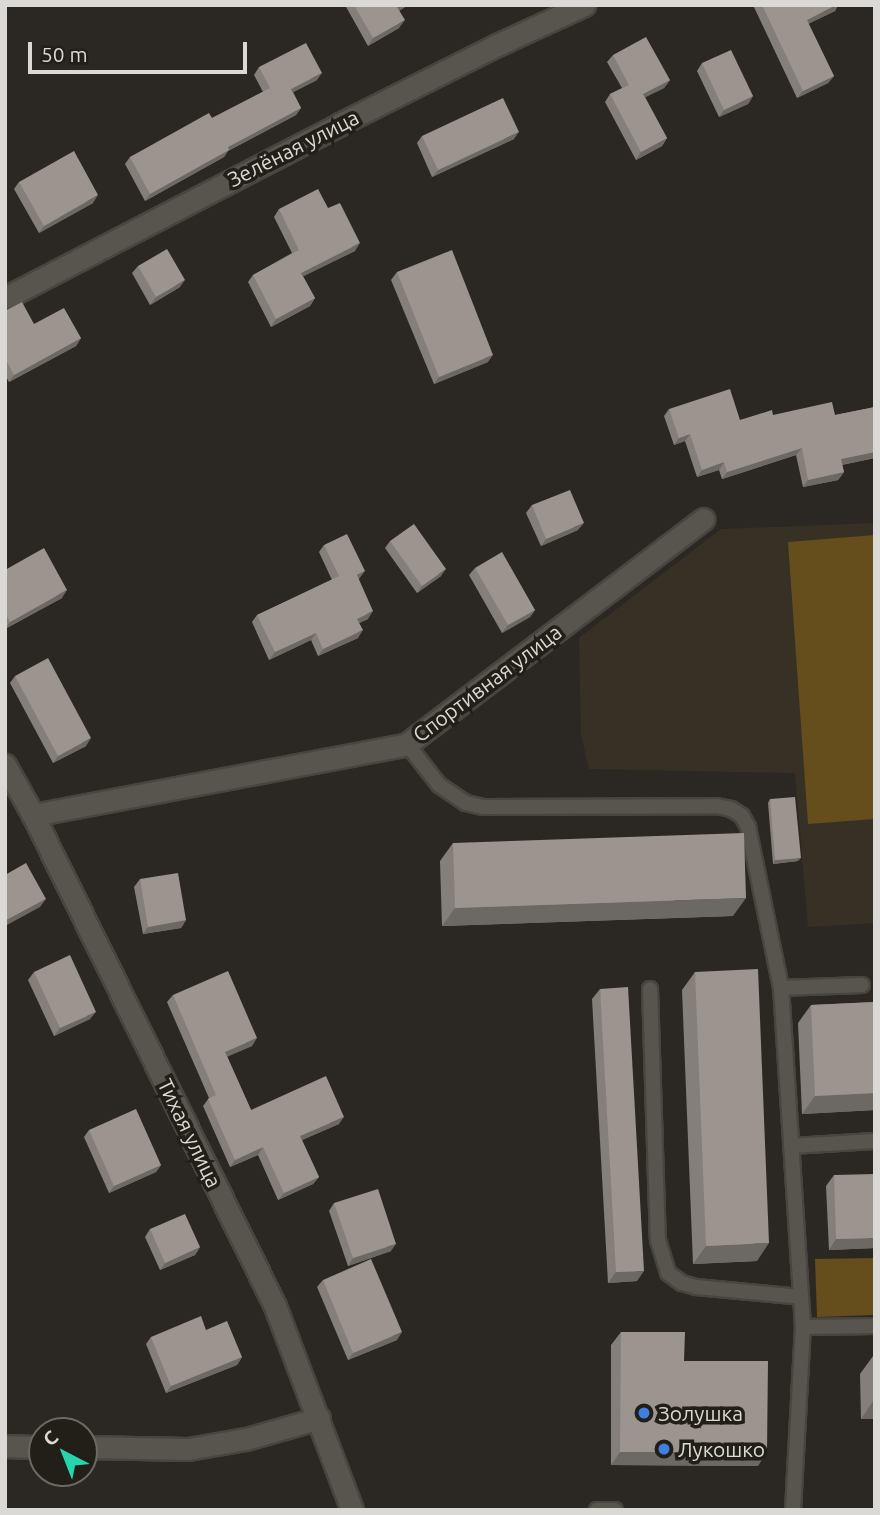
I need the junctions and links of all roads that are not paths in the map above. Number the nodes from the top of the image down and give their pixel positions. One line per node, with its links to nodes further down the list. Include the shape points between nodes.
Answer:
1 (584, 5): 2 (street, Зелёная улица, via 388,100)
2 (5, 298)
3 (703, 519): 4 (street, Спортивная улица)
4 (407, 744): 6 (street, Спортивная улица); 8 (lane, via 439,785 466,803 483,807 717,806 742,816)
5 (5, 765): 6 (street, Тихая улица)
6 (33, 816): 15 (street, Тихая улица, via 275,1306)
7 (862, 985): 8 (lane)
8 (781, 988): 11 (lane)
9 (650, 989): 12 (lane, via 658,1240 668,1273 696,1287)
10 (875, 1141): 11 (lane)
11 (791, 1146): 12 (lane)
12 (801, 1297): 13 (lane)
13 (803, 1326): 14 (lane); 22 (lane)
14 (875, 1326)
15 (319, 1418): 18 (street, via 246,1439 188,1449); 19 (street, Тихая улица)
16 (5, 1446): 17 (street)
17 (28, 1447)
18 (98, 1447)
19 (352, 1510)
20 (597, 1510): 21 (lane)
21 (615, 1510)
22 (793, 1510)

